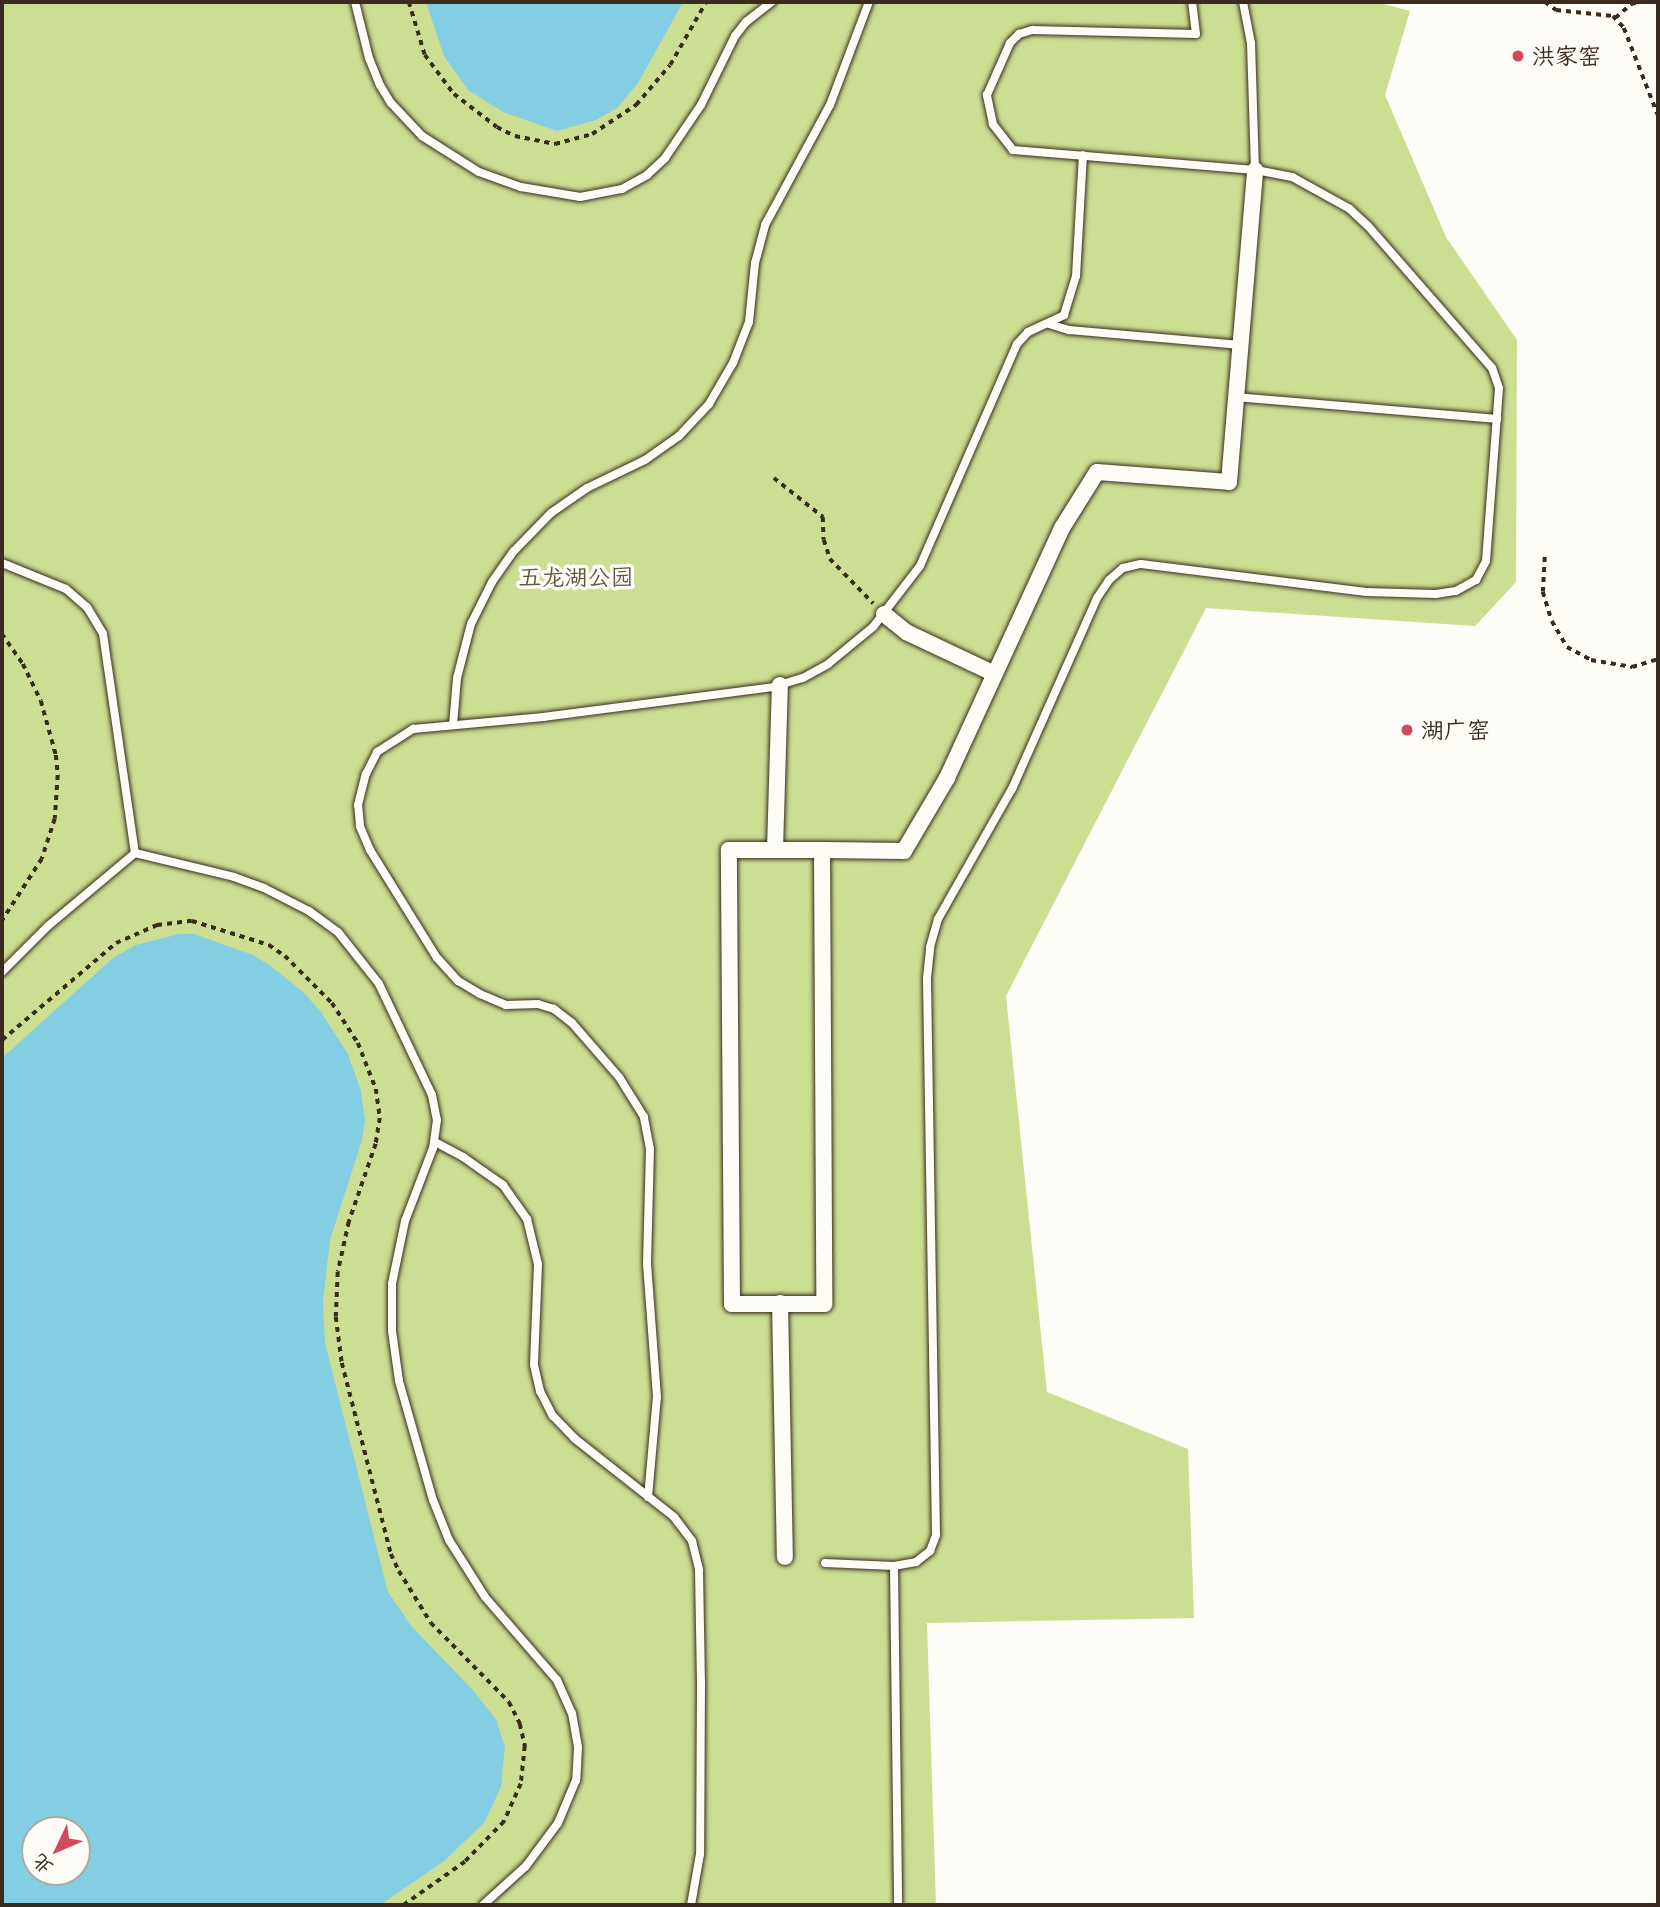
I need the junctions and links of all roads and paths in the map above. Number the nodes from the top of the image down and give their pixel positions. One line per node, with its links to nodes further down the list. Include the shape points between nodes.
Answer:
1 (355, 2): 4 (lane, via 380,85 422,135 479,172 521,187 580,197 622,189 665,158 701,105 734,36)
2 (409, 2): 3 (path, via 425,55 454,94 515,136 555,144 592,134 636,105 670,65)
3 (706, 2)
4 (772, 2)
5 (869, 2): 26 (lane, via 825,115 765,225 755,263 749,322 733,363 715,394 679,436 551,513 514,551 471,624 457,678)
6 (1192, 2): 12 (lane, via 1196,34 1032,30 1010,43 988,95 998,134 1013,150)
7 (1243, 2): 13 (lane, via 1251,43)
8 (1545, 2): 10 (path, via 1556,10)
9 (1639, 2): 10 (path)
10 (1615, 18): 11 (path, via 1624,28)
11 (1658, 115)
12 (1083, 155): 13 (lane); 14 (lane, via 1076,276 1064,315)
13 (1255, 170): 15 (street); 17 (lane, via 1292,177 1321,190 1368,226 1492,368 1499,388)
14 (1049, 324): 15 (lane, via 1069,330); 21 (lane, via 1028,332 1017,344 920,566)
15 (1240, 345): 16 (street)
16 (1236, 397): 17 (lane); 24 (street, via 1229,482 1097,472 1062,528)
17 (1497, 419): 38 (lane, via 1486,561 1476,580 1456,592 1366,592 1141,564 1116,574 1097,598 1012,789 937,919 930,947 936,1535 930,1551 916,1562)
18 (774, 478): 21 (path, via 823,517 830,559)
19 (1545, 557): 23 (path, via 1543,592 1567,647 1591,660 1632,667)
20 (2, 563): 29 (lane, via 76,596 103,634)
21 (884, 614): 24 (street, via 906,632); 25 (lane, via 828,664)
22 (2, 634): 30 (path, via 41,701 58,775 49,841 34,876)
23 (1658, 659)
24 (995, 674): 28 (street, via 947,778 904,851)
25 (780, 685): 26 (lane); 27 (street)
26 (453, 725): 35 (lane, via 413,729 377,752 358,805 360,826 437,958 458,981 506,1005 538,1004 554,1009 619,1077 644,1117 650,1149 647,1263 657,1397)
27 (775, 850): 28 (street); 34 (street, via 729,850 732,1304)
28 (822, 850): 34 (street, via 824,1304)
29 (135, 853): 31 (lane, via 48,926); 33 (lane, via 244,880 301,906 338,932 379,984 432,1094)
30 (2, 921)
31 (2, 972)
32 (2, 1040): 39 (path, via 116,943 158,925 192,921 269,945 285,956 332,1003 358,1043 376,1088 380,1118 338,1272 336,1317 342,1363 399,1572 438,1631 509,1702 525,1746 521,1784 504,1822 465,1861)
33 (435, 1142): 35 (lane, via 503,1185 519,1203 533,1236 537,1257 534,1365 545,1403 563,1428); 40 (lane, via 395,1262 391,1308 399,1381 449,1540 485,1597 556,1680 572,1713 578,1747 576,1780 558,1823 526,1866)
34 (780, 1304): 36 (street)
35 (649, 1497): 41 (lane, via 674,1517 692,1541 699,1570 700,1854)
36 (785, 1557)
37 (825, 1563): 38 (lane)
38 (894, 1566): 42 (lane)
39 (404, 1905)
40 (483, 1905)
41 (691, 1905)
42 (898, 1905)

